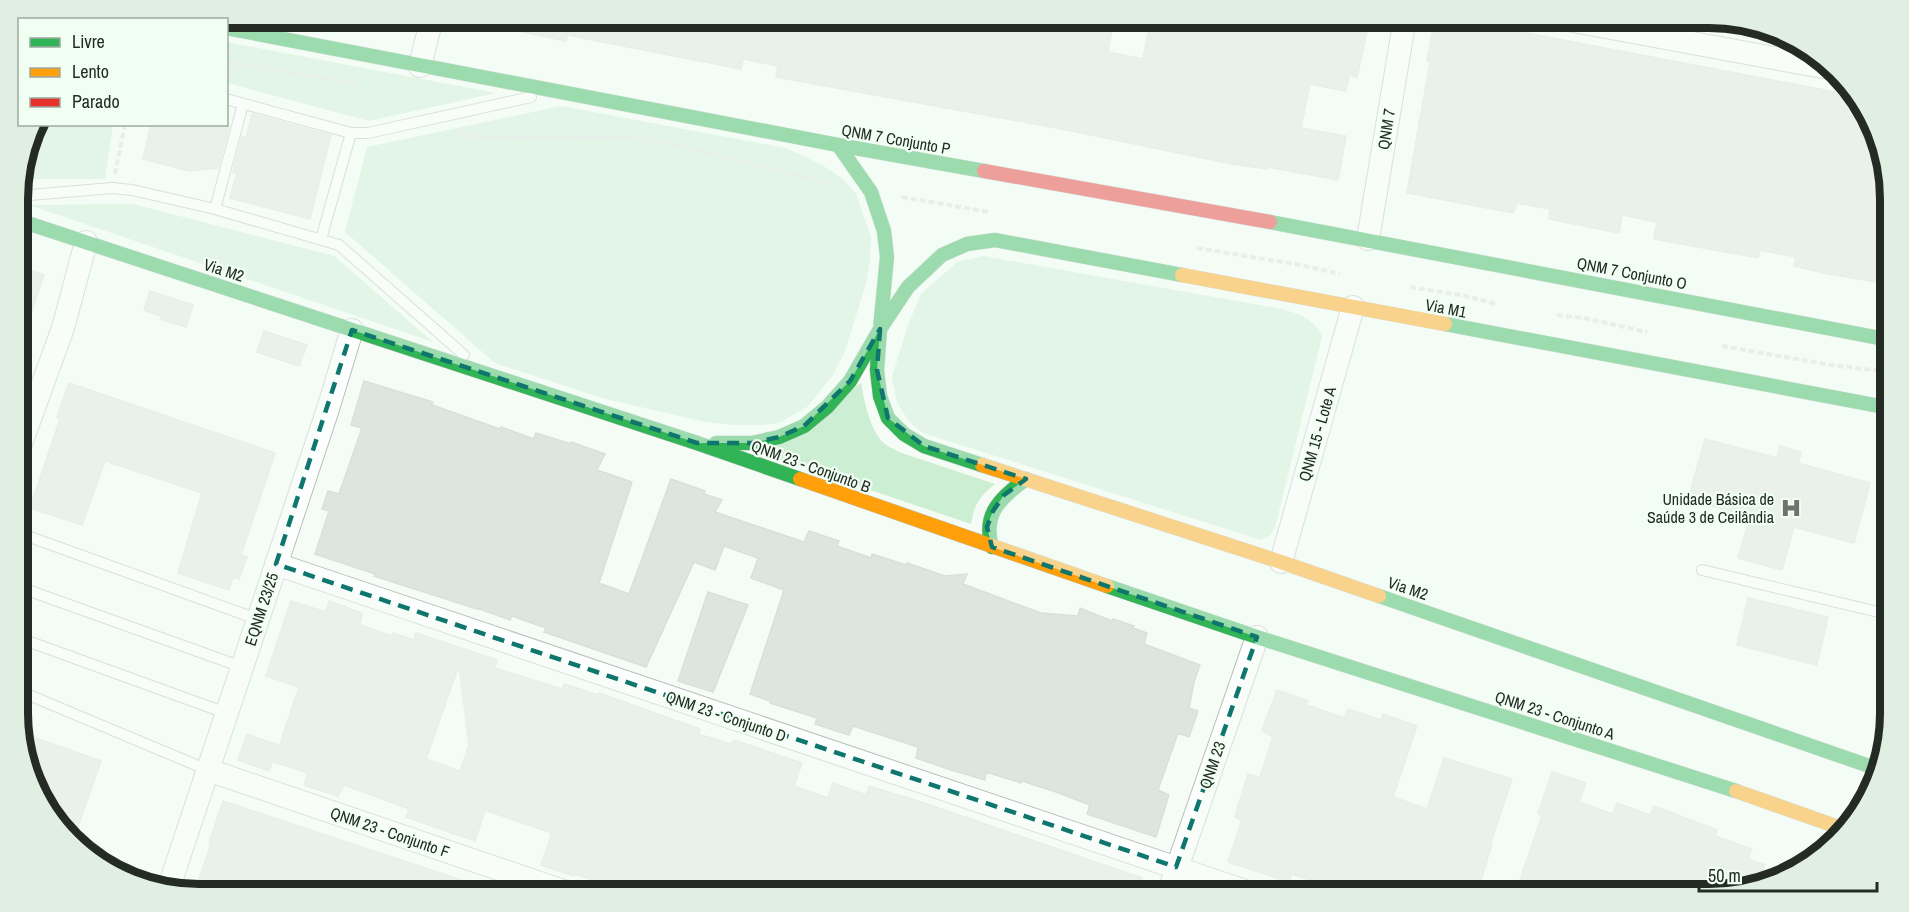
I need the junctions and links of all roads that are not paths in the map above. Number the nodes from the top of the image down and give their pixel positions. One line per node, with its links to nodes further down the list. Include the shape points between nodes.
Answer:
1 (228, 28): 5 (main road)
2 (430, 28): 5 (street)
3 (1403, 28): 16 (street, QNM 7)
4 (1611, 28): 6 (street)
5 (420, 66): 7 (main road, QNM 7 Conjunto P)
6 (1816, 66)
7 (557, 91): 10 (lane, via 368,133); 11 (main road, QNM 7 Conjunto P)
8 (228, 100): 9 (lane)
9 (243, 104): 10 (lane); 13 (lane)
10 (351, 133): 15 (lane)
11 (838, 145): 16 (main road, QNM 7 Conjunto P); 19 (main road, Via M2, via 871,192 884,231 887,256)
12 (29, 195): 13 (lane, via 112,188)
13 (214, 209): 15 (lane)
14 (29, 224): 17 (main road, Via M2)
15 (321, 239): 22 (lane, via 339,245)
16 (1368, 239): 21 (main road, QNM 7 Conjunto O)
17 (86, 242): 20 (main road, Via M2); 26 (street, via 63,328)
18 (1353, 308): 19 (main road, Via M1, via 995,240 967,244 942,255 908,287); 24 (main road, Via M1); 31 (street, QNM 15 - Lote A)
19 (880, 329): 27 (main road, Via M1, via 850,381 804,426 752,443); 28 (main road, Via M2, via 877,370 888,418 924,446)
20 (352, 330): 22 (main road, QNM 23 - Conjunto B); 32 (street, EQNM 23/25)
21 (1880, 338)
22 (485, 373): 27 (main road, QNM 23 - Conjunto B)
23 (1840, 384): 24 (main road)
24 (1769, 385): 25 (main road, Via M1)
25 (1880, 406)
26 (29, 423)
27 (698, 443): 30 (main road, QNM 23 - Conjunto B)
28 (1026, 479): 30 (main road, via 1004,495 993,511 987,527); 31 (main road, Via M2)
29 (28, 536): 36 (lane)
30 (992, 547): 37 (main road, QNM 23 - Conjunto B)
31 (1281, 561): 42 (main road, Via M2)
32 (276, 564): 36 (street, EQNM 23/25); 45 (street, QNM 23 - Conjunto D)
33 (1702, 570): 35 (lane)
34 (28, 589): 39 (lane)
35 (1880, 612)
36 (258, 620): 39 (street, EQNM 23/25)
37 (1257, 637): 44 (main road, QNM 23 - Conjunto A, via 1772,802); 45 (street, QNM 23)
38 (28, 641): 41 (lane)
39 (242, 667): 41 (street, EQNM 23/25)
40 (28, 695): 43 (lane)
41 (226, 713): 43 (street, EQNM 23/25)
42 (1871, 767)
43 (208, 770): 46 (street, EQNM 23/25); 49 (street, QNM 23 - Conjunto F)
44 (1836, 826)
45 (1176, 867): 47 (street, QNM 23); 48 (street, QNM 23 - Conjunto D)
46 (171, 881)
47 (1171, 883)
48 (1223, 883)
49 (542, 884)

